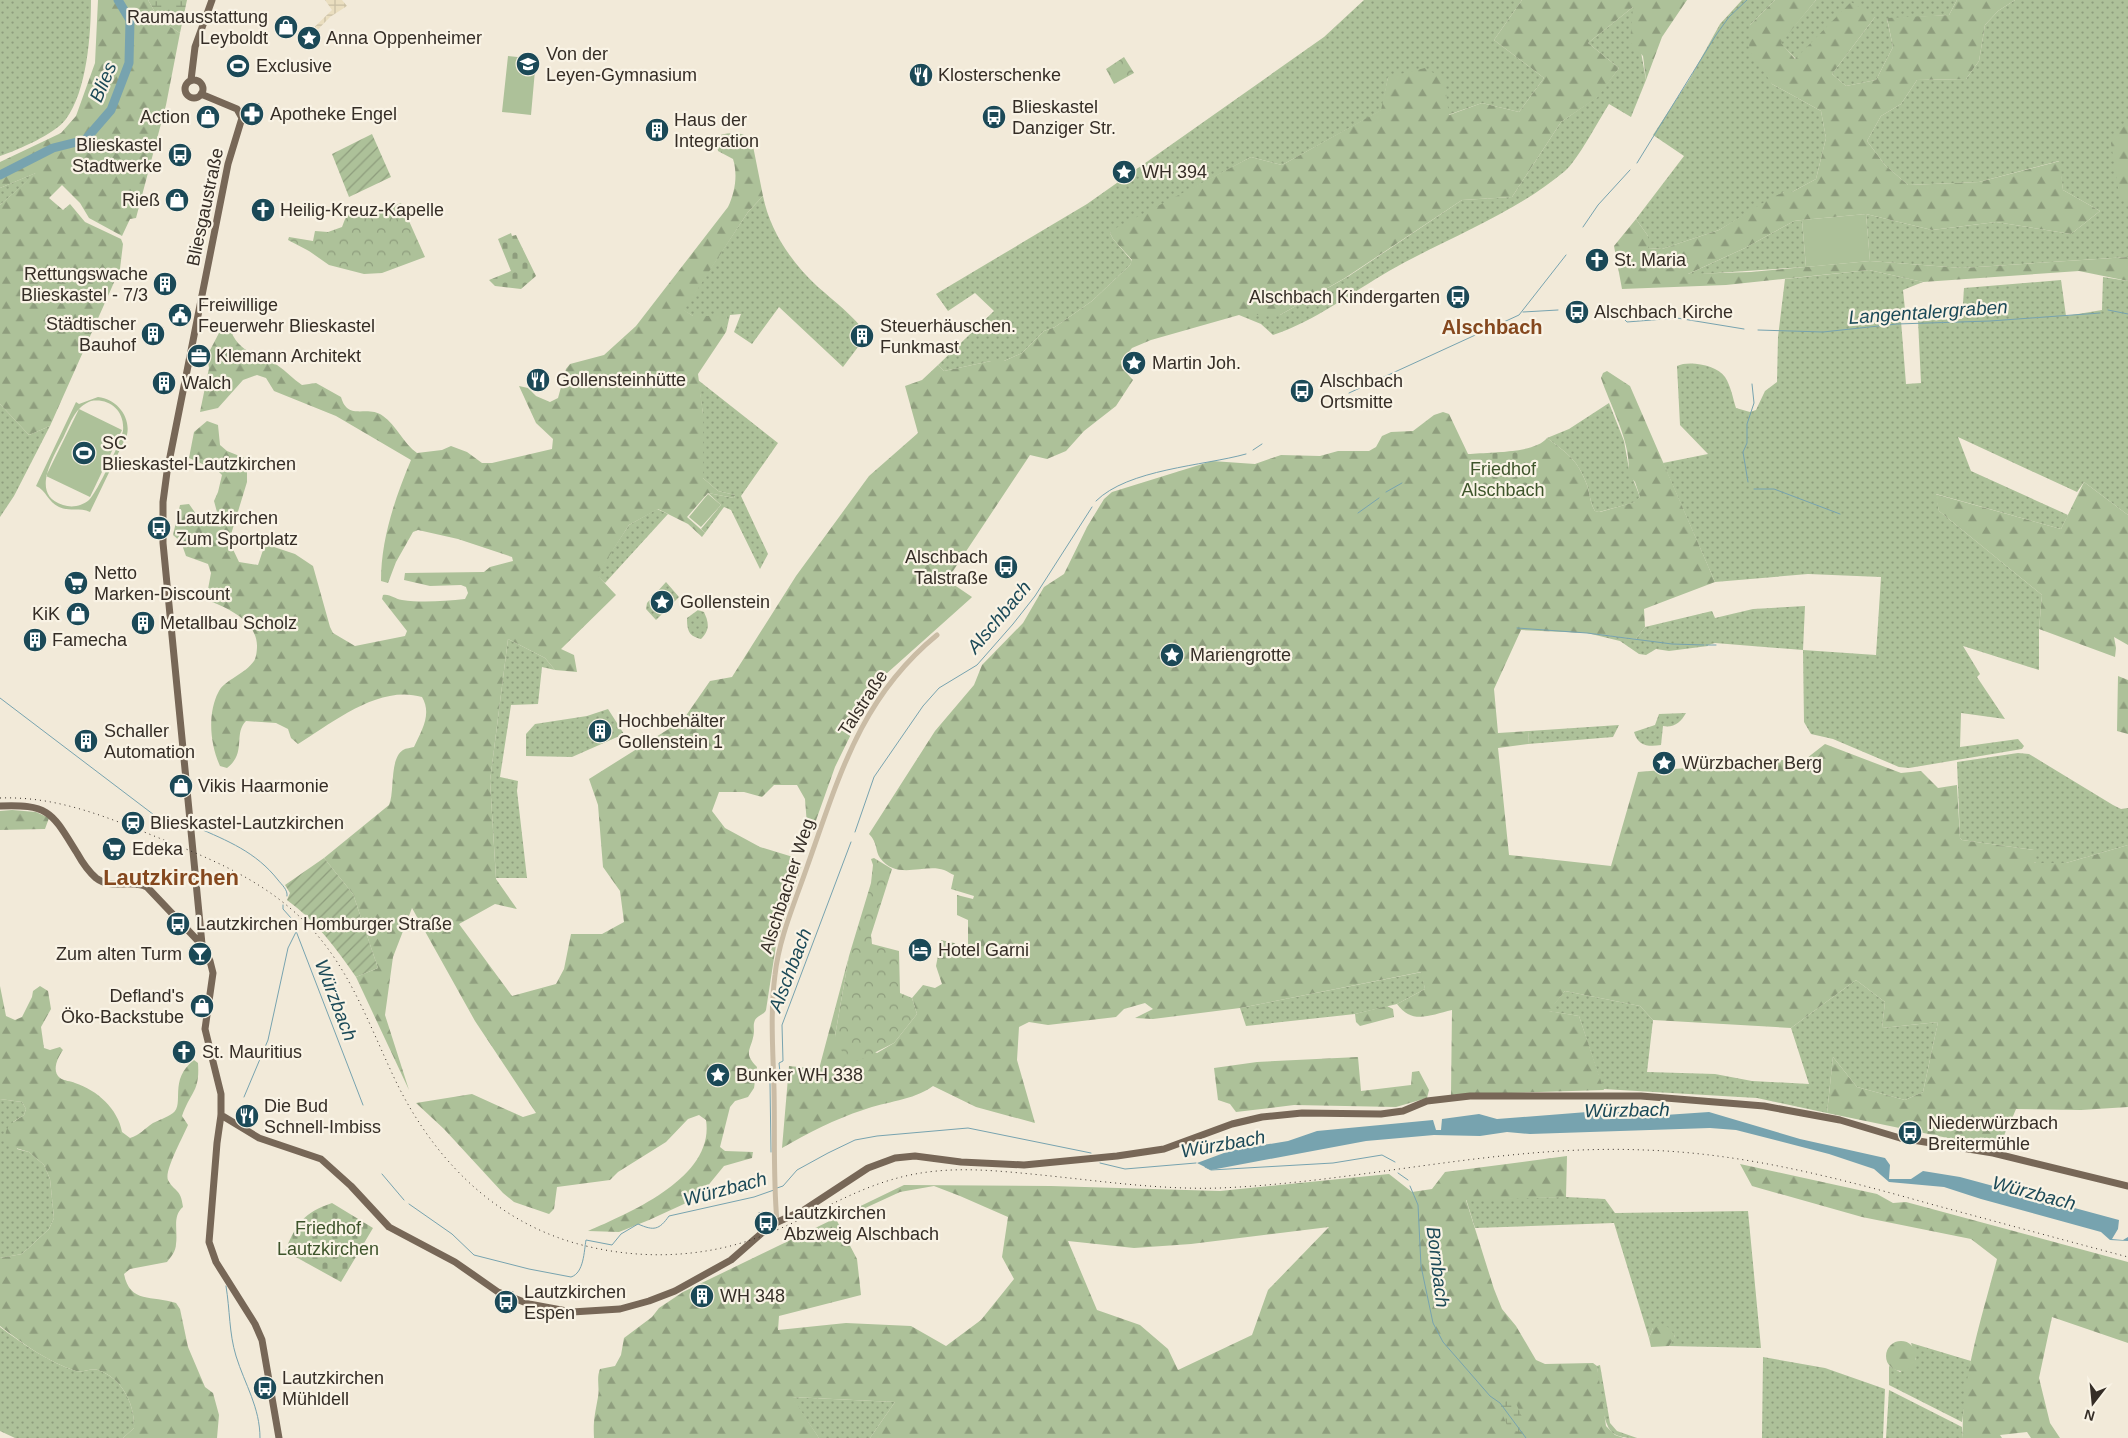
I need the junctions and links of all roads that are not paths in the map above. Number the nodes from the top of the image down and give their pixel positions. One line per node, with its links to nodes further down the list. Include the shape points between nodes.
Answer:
1 (212, 0): 2 (main road, via 195,47)
2 (191, 80): 3 (main road, via 202,84); 3 (main road, via 185,87 187,93 194,97)
3 (201, 94): 7 (main road, Bliesgaustraße, via 231,107 241,119 228,164 163,502 163,543)
4 (937, 635): 5 (street, Talstraße, via 905,665 874,708 846,757)
5 (830, 799): 14 (street, Alschbacher Weg, via 782,939 775,974)
6 (0, 806): 8 (main road, via 42,809 51,815 94,877 112,884 135,883 147,887)
7 (199, 921): 8 (main road, via 193,927); 9 (main road, Bliesgaustraße)
8 (186, 927): 9 (main road)
9 (202, 944): 10 (main road, via 212,965 204,1026 220,1087)
10 (221, 1115): 11 (main road); 12 (main road)
11 (219, 1126): 12 (main road); 15 (main road, via 210,1249 262,1340)
12 (243, 1130): 14 (main road, via 267,1142 321,1159 389,1228 441,1254 498,1292 559,1310 600,1311 649,1301 705,1276 740,1254)
13 (2128, 1186): 14 (main road, via 1993,1153 1900,1138 1840,1120 1735,1102 1641,1096 1470,1096 1427,1102 1381,1114 1281,1114 1232,1124 1164,1149 1044,1163 983,1164 915,1156 895,1158 868,1168 811,1206)
14 (777, 1222)
15 (279, 1438)

